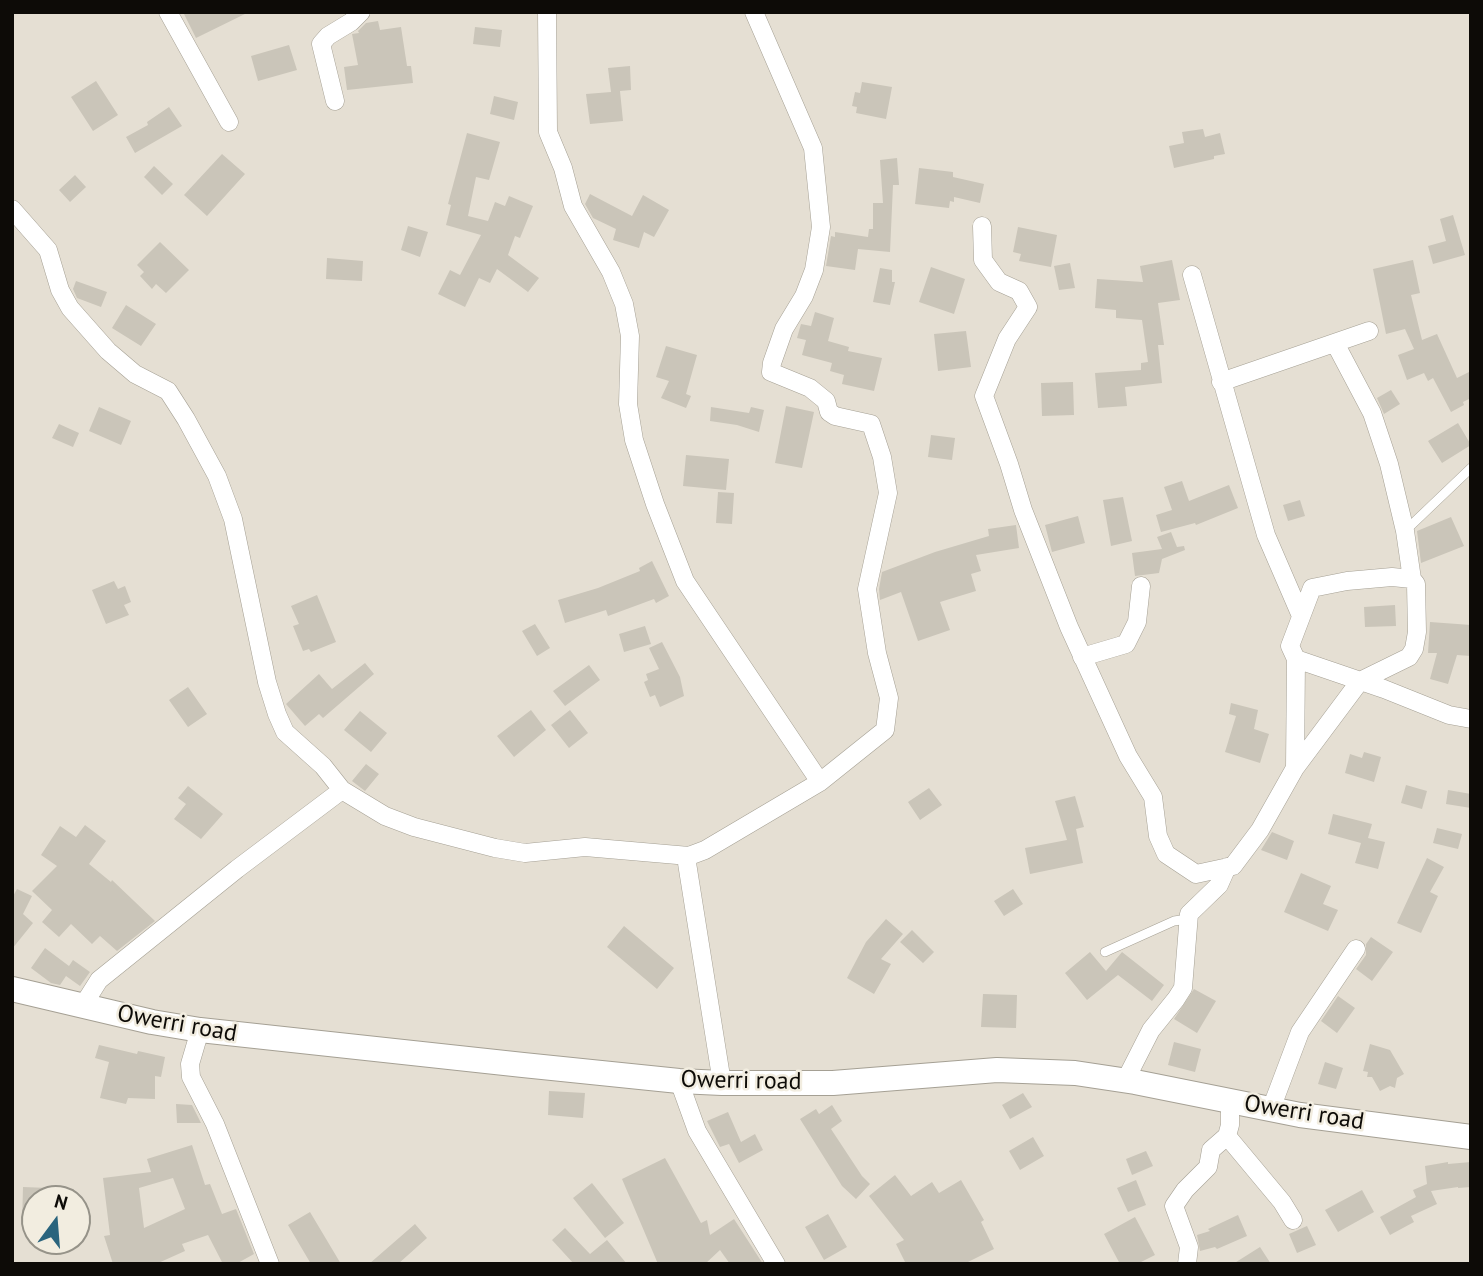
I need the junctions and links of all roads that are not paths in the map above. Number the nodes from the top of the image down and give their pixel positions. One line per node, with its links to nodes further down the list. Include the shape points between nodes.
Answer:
1 (168, 12): 6 (street)
2 (361, 12): 5 (street, via 321,44)
3 (547, 12): 23 (street, via 548,132 573,206 624,304 630,336 628,404 634,440 655,504 685,581)
4 (754, 12): 23 (street, via 813,148 821,227 814,270 784,328 771,372 810,388 827,401 835,416 871,424 888,493 867,589 889,698 885,730)
5 (335, 101)
6 (229, 122)
7 (12, 208): 24 (street, via 48,250 60,290 71,308 108,351 135,374 168,391 186,419 217,476 233,519 277,714 285,732)
8 (982, 226): 18 (street, via 983,260 999,282 1019,291 1028,307 1007,339 984,396 1023,510)
9 (1192, 275): 12 (street)
10 (1369, 331): 11 (street)
11 (1335, 343): 12 (street); 14 (street, via 1381,438)
12 (1221, 382): 17 (street, via 1266,535)
13 (1471, 468): 14 (lane)
14 (1405, 531): 15 (street)
15 (1412, 579): 17 (street, via 1347,581 1312,588); 20 (street, via 1418,610 1414,649 1409,657)
16 (1141, 586): 18 (street, via 1138,622 1126,644)
17 (1301, 615): 19 (street, via 1290,646)
18 (1082, 657): 26 (street, via 1128,756 1153,797 1158,836 1166,854 1196,874)
19 (1296, 659): 20 (street); 22 (street)
20 (1360, 681): 21 (street); 22 (street)
21 (1471, 719)
22 (1295, 768): 26 (street, via 1260,830 1233,866)
23 (820, 782): 25 (street)
24 (342, 790): 25 (street, via 414,827 495,848 525,853 585,847); 31 (street, via 99,980)
25 (690, 856): 35 (street, via 687,863)
26 (1227, 867): 27 (street, via 1219,884 1192,909)
27 (1188, 919): 29 (lane); 34 (street, via 1182,988 1151,1030)
28 (1356, 949): 37 (street, via 1300,1032)
29 (1105, 952)
30 (12, 989): 31 (main road, Owerri road)
31 (82, 1007): 32 (main road, Owerri road)
32 (200, 1030): 33 (main road, Owerri road); 41 (street, via 191,1077 215,1124)
33 (679, 1081): 35 (main road, Owerri road); 42 (street, via 697,1130)
34 (1125, 1081): 35 (main road, Owerri road, via 1075,1073 997,1070 833,1083); 36 (main road, Owerri road)
35 (722, 1083)
36 (1230, 1100): 37 (main road, Owerri road); 38 (street)
37 (1270, 1109): 39 (main road, Owerri road)
38 (1227, 1136): 40 (street); 43 (street, via 1212,1150 1209,1167 1174,1206 1189,1247)
39 (1471, 1137)
40 (1293, 1220)
41 (270, 1264)
42 (776, 1264)
43 (1187, 1264)

